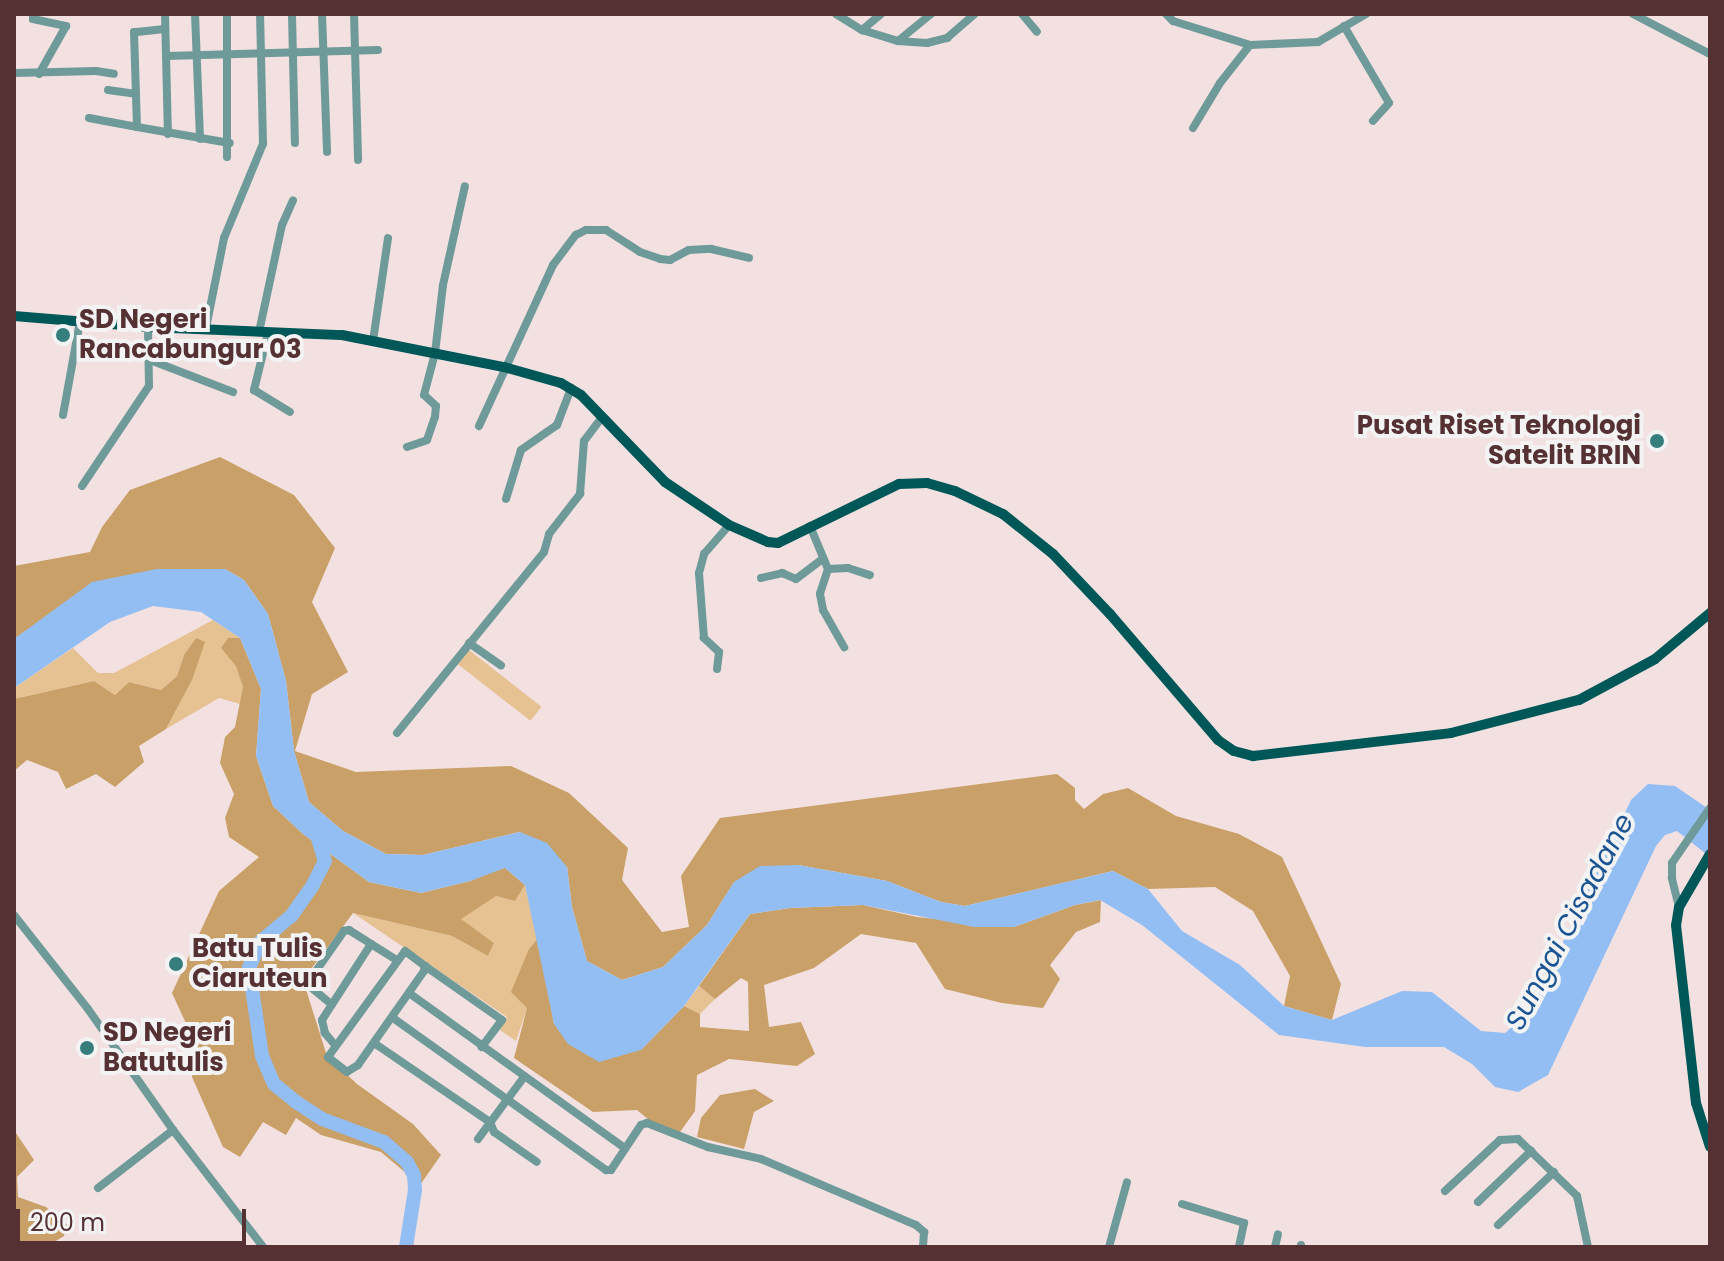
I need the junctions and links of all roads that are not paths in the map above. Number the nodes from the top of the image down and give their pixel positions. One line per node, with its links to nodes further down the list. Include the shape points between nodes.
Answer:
1 (33, 14): 33 (street, via 33,19 66,26)
2 (165, 14): 18 (street)
3 (195, 14): 30 (street)
4 (227, 14): 28 (street)
5 (260, 14): 26 (street)
6 (292, 14): 27 (street)
7 (322, 14): 25 (street)
8 (354, 14): 24 (street)
9 (837, 14): 19 (street)
10 (881, 14): 19 (street)
11 (931, 14): 21 (street)
12 (975, 14): 21 (street, via 947,38)
13 (1022, 14): 20 (street)
14 (1166, 14): 22 (street, via 1173,21)
15 (1366, 14): 17 (street)
16 (1633, 14): 29 (street)
17 (1344, 26): 22 (street, via 1308,44); 38 (street, via 1389,103)
18 (165, 29): 31 (street); 36 (street, via 134,32)
19 (862, 30): 21 (street)
20 (1037, 32)
21 (898, 41)
22 (1250, 45): 40 (street)
23 (378, 50): 24 (street)
24 (355, 51): 25 (street); 47 (street)
25 (323, 52): 27 (street); 45 (street)
26 (261, 53): 27 (street); 28 (street); 55 (street, via 262,151 224,238)
27 (293, 53): 44 (street)
28 (228, 54): 30 (street); 43 (street)
29 (1710, 54)
30 (197, 55): 31 (street); 42 (street)
31 (167, 56): 41 (street)
32 (14, 73): 33 (street)
33 (39, 74): 34 (street)
34 (114, 74)
35 (108, 90): 36 (street)
36 (136, 94): 39 (street)
37 (89, 118): 39 (street)
38 (1373, 121)
39 (137, 127): 41 (street)
40 (1193, 128)
41 (168, 134): 42 (street)
42 (200, 139): 43 (street)
43 (230, 143): 46 (street)
44 (295, 143)
45 (327, 152)
46 (227, 157)
47 (358, 160)
48 (465, 186): 58 (street, via 443,285)
49 (293, 200): 56 (street, via 282,225)
50 (388, 238): 57 (street)
51 (749, 258): 60 (street, via 711,249 660,259 606,230 586,230 560,252)
52 (14, 317): 53 (main road)
53 (80, 321): 54 (main road); 64 (street)
54 (148, 327): 55 (main road); 59 (street)
55 (206, 328): 56 (main road)
56 (264, 332): 57 (main road); 63 (street, via 254,390)
57 (373, 341): 58 (main road)
58 (435, 353): 60 (main road); 67 (street, via 424,395 436,406 435,417 427,440)
59 (150, 360): 62 (street); 68 (street, via 144,397)
60 (504, 367): 61 (main road); 66 (street)
61 (571, 388): 65 (main road); 69 (street, via 557,425 521,450)
62 (233, 392)
63 (290, 412)
64 (63, 415)
65 (602, 417): 70 (main road, via 665,482); 77 (street, via 584,441 580,494 549,534 544,552)
66 (479, 426)
67 (407, 447)
68 (82, 486)
69 (506, 499)
70 (729, 525): 71 (main road, via 760,541 778,543); 80 (street, via 704,554 699,573 704,638 719,652)
71 (810, 526): 72 (street); 76 (main road, via 899,484 935,485 983,502 1053,554 1218,740 1253,756 1451,733 1579,700 1655,659)
72 (823, 559): 73 (street); 75 (street, via 796,579 782,573)
73 (828, 569): 74 (street); 78 (street, via 821,601)
74 (870, 575)
75 (761, 578)
76 (1710, 613)
77 (469, 643): 79 (street); 81 (street)
78 (844, 647)
79 (501, 665)
80 (717, 669)
81 (397, 733)
82 (1710, 808): 84 (street, via 1678,851 1671,871)
83 (1710, 854): 84 (main road)
84 (1679, 907): 100 (main road, via 1677,943 1696,1103)
85 (14, 915): 98 (street)
86 (371, 944): 87 (street); 90 (street); 90 (street, via 344,931 307,984)
87 (397, 960): 88 (street, via 405,951); 93 (street)
88 (425, 966): 89 (street); 94 (street, via 503,1021)
89 (409, 993): 91 (street); 94 (street)
90 (331, 1004): 93 (street, via 322,1027)
91 (393, 1018): 92 (street); 96 (street)
92 (374, 1043): 93 (street, via 350,1072 329,1060); 97 (street)
93 (335, 1045)
94 (482, 1047): 95 (street)
95 (524, 1077): 96 (street); 101 (street)
96 (507, 1100): 97 (street); 101 (street, via 606,1170)
97 (490, 1122): 99 (street); 103 (street, via 494,1132)
98 (173, 1130): 106 (street); 112 (street)
99 (478, 1139)
100 (1710, 1147)
101 (625, 1148): 113 (street, via 647,1123 708,1147 761,1159 916,1225 924,1232)
102 (1531, 1151): 104 (street); 107 (street, via 1518,1139 1500,1140); 108 (street)
103 (537, 1162)
104 (1554, 1172): 110 (street); 117 (street, via 1577,1196)
105 (1127, 1182): 114 (street)
106 (98, 1188)
107 (1445, 1191)
108 (1478, 1202)
109 (1182, 1204): 115 (street, via 1244,1223)
110 (1498, 1225)
111 (1278, 1234): 116 (street)
112 (263, 1247)
113 (923, 1247)
114 (1109, 1247)
115 (1239, 1247)
116 (1275, 1247)
117 (1588, 1247)

